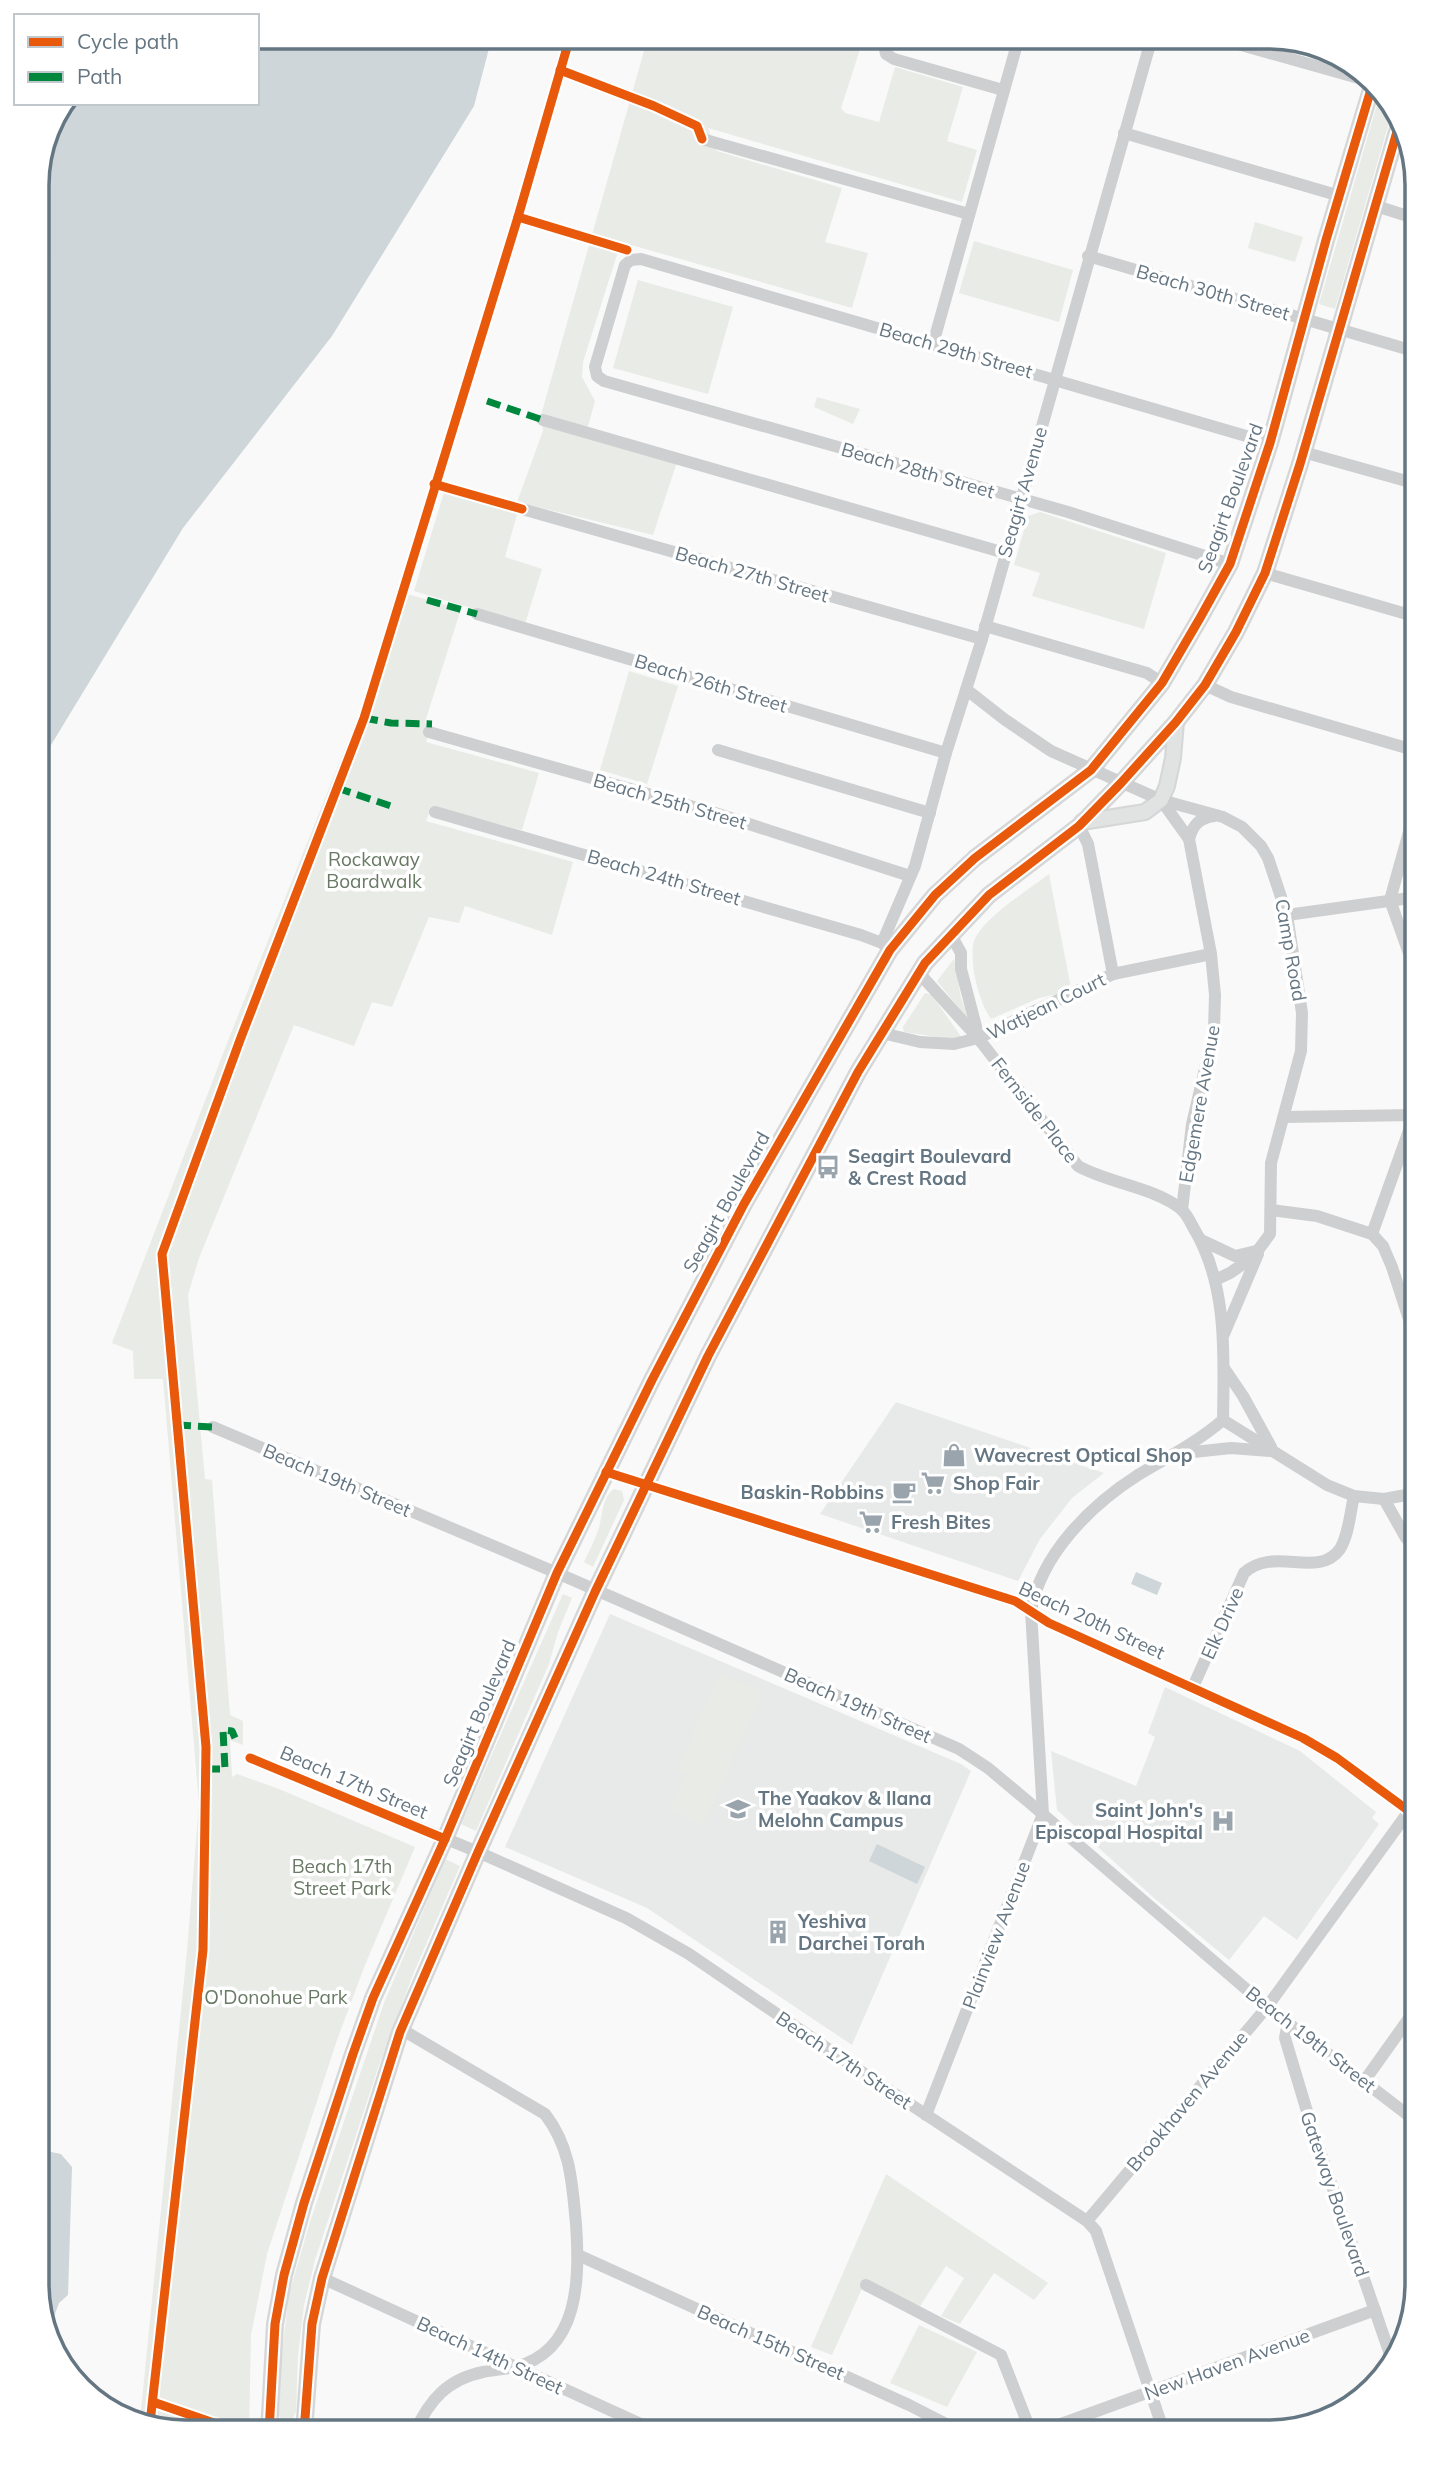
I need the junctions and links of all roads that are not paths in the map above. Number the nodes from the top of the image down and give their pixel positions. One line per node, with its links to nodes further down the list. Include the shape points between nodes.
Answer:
1 (885, 49): 6 (street, via 894,59)
2 (1015, 49): 6 (street)
3 (1148, 49): 8 (street, Seagirt Avenue)
4 (1255, 49): 5 (street)
5 (1351, 77)
6 (1003, 90): 13 (street)
7 (1370, 94): 11 (main road, Seagirt Boulevard)
8 (1124, 133): 11 (street); 15 (street, Seagirt Avenue)
9 (1396, 136): 12 (main road)
10 (702, 139): 13 (street)
11 (1340, 196): 16 (main road, Seagirt Boulevard)
12 (1376, 206): 14 (street); 17 (main road)
13 (969, 214): 18 (street)
14 (1405, 215)
15 (1088, 256): 16 (street, Beach 30th Street); 20 (street, Seagirt Avenue)
16 (1304, 318): 17 (street, Beach 30th Street); 23 (main road, Seagirt Boulevard)
17 (1340, 330): 19 (street, Beach 30th Street); 24 (main road)
18 (933, 344): 20 (street, Beach 29th Street); 21 (street, Beach 29th Street, via 641,259 631,260 625,265 595,367)
19 (1405, 349)
20 (1054, 379): 23 (street, Beach 29th Street); 26 (street, Seagirt Avenue)
21 (604, 381): 26 (street, Beach 28th Street)
22 (542, 419): 28 (street)
23 (1270, 443): 29 (main road, Seagirt Boulevard)
24 (1303, 452): 25 (street); 30 (main road)
25 (1405, 481)
26 (1021, 499): 28 (street, Seagirt Avenue); 29 (street, Beach 28th Street)
27 (522, 509): 34 (street, Beach 27th Street)
28 (1005, 553): 33 (street, Seagirt Avenue)
29 (1230, 564): 35 (main road, Seagirt Boulevard)
30 (1265, 573): 32 (street); 36 (main road)
31 (477, 614): 42 (street, Beach 26th Street)
32 (1405, 614)
33 (985, 626): 34 (street, Seagirt Avenue); 35 (street, via 1147,673)
34 (982, 639): 37 (street, Seagirt Avenue)
35 (1161, 683): 43 (main road, Seagirt Boulevard)
36 (1205, 685): 38 (main road); 40 (street, via 1231,697)
37 (967, 690): 42 (street, Seagirt Avenue); 43 (street, Camp Road, via 1052,751)
38 (1176, 722): 44 (main road); 45 (main road, via 1173,758)
39 (429, 732): 52 (street, Beach 25th Street, via 715,813)
40 (1405, 748)
41 (718, 750): 47 (street)
42 (946, 753): 47 (street, Seagirt Avenue)
43 (1091, 770): 44 (street, Camp Road); 58 (main road, Seagirt Boulevard, via 975,858)
44 (1121, 783): 45 (street, Camp Road); 49 (main road)
45 (1161, 800): 48 (street, Camp Road); 49 (main road, via 1145,812); 50 (street, Edgemere Avenue)
46 (435, 812): 58 (street, Beach 24th Street)
47 (930, 813): 52 (street, Seagirt Avenue)
48 (1223, 817): 50 (street, via 1199,821); 55 (street, Camp Road, via 1262,846)
49 (1080, 824): 56 (main road, via 989,895); 61 (street, via 1088,844)
50 (1189, 839): 59 (street, Edgemere Avenue)
51 (1405, 846): 54 (street)
52 (910, 876): 58 (street, Seagirt Avenue)
53 (1405, 898): 54 (street)
54 (1390, 900): 55 (street); 57 (street)
55 (1287, 915): 65 (street, Camp Road, via 1303,1029)
56 (951, 935): 60 (main road); 63 (street, Fernside Place, via 961,953)
57 (1405, 942)
58 (886, 946): 80 (main road, Seagirt Boulevard, via 752,1187)
59 (1211, 954): 61 (street, Watjean Court); 67 (street, Edgemere Avenue, via 1214,1030 1192,1124)
60 (919, 973): 62 (main road); 63 (street, Fernside Place)
61 (1113, 974): 63 (street, Watjean Court)
62 (882, 1033): 63 (street, Watjean Court, via 954,1044); 81 (main road, via 714,1344)
63 (978, 1038): 67 (street, Fernside Place, via 1078,1166)
64 (1405, 1113): 65 (street)
65 (1284, 1117): 68 (street, Camp Road, via 1271,1163)
66 (1405, 1143): 69 (street)
67 (1182, 1210): 70 (street, Fernside Place)
68 (1271, 1210): 69 (street, via 1317,1216); 71 (street, Camp Road, via 1270,1234)
69 (1372, 1234): 73 (street, via 1392,1267)
70 (1201, 1240): 71 (street, via 1236,1256); 72 (street, Fernside Place)
71 (1259, 1250): 72 (street); 74 (street, Camp Road)
72 (1215, 1280): 74 (street, Fernside Place)
73 (1405, 1307)
74 (1223, 1336): 75 (street, Fernside Place)
75 (1224, 1368): 76 (street, Fernside Place); 78 (street)
76 (1223, 1420): 78 (street); 79 (street, Plainview Avenue)
77 (213, 1427): 86 (street, Beach 19th Street)
78 (1273, 1451): 79 (street, via 1231,1448); 83 (street)
79 (1176, 1454): 88 (street, Plainview Avenue, via 1104,1499 1074,1529 1049,1563)
80 (606, 1472): 81 (street, Beach 20th Street); 86 (main road, Seagirt Boulevard)
81 (646, 1484): 87 (main road); 88 (street, Beach 20th Street, via 1015,1601)
82 (1405, 1495): 84 (street)
83 (1353, 1496): 84 (street); 89 (street, Elk Drive, via 1344,1539 1330,1558 1319,1564 1269,1560 1244,1573)
84 (1384, 1499): 85 (street)
85 (1405, 1536)
86 (557, 1573): 87 (street, Beach 19th Street); 94 (main road, Seagirt Boulevard)
87 (595, 1592): 92 (street, Beach 19th Street, via 959,1749); 95 (main road)
88 (1031, 1611): 89 (street, Beach 20th Street); 92 (street, Plainview Avenue)
89 (1193, 1687): 91 (street, Beach 20th Street, via 1324,1750)
90 (250, 1758): 94 (street, Beach 17th Street)
91 (1405, 1808)
92 (1043, 1814): 96 (street, Beach 19th Street); 102 (street, Plainview Avenue)
93 (1405, 1825): 96 (street, Brookhaven Avenue)
94 (444, 1839): 95 (street, Beach 17th Street); 111 (main road, Seagirt Boulevard, via 373,1998 304,2203 275,2324)
95 (478, 1852): 99 (main road); 102 (street, Beach 17th Street, via 626,1918 689,1954)
96 (1267, 2007): 97 (street, Beach 19th Street); 103 (street, Brookhaven Avenue)
97 (1287, 2022): 100 (street, Beach 19th Street); 107 (street, Gateway Boulevard, via 1285,2038 1312,2128)
98 (1405, 2024): 100 (street)
99 (401, 2029): 104 (street, via 545,2113 566,2151); 105 (main road)
100 (1365, 2080): 101 (street, Beach 19th Street)
101 (1405, 2112)
102 (926, 2115): 103 (street, Beach 17th Street)
103 (1087, 2221): 110 (street, via 1096,2231)
104 (578, 2255): 109 (street, via 575,2303 559,2336 543,2353); 115 (street, Beach 15th Street)
105 (322, 2278): 109 (street, Beach 14th Street); 112 (main road, via 312,2323)
106 (866, 2285): 116 (street, via 1001,2355)
107 (1375, 2311): 108 (street, Gateway Boulevard); 110 (street, New Haven Avenue)
108 (1388, 2349)
109 (517, 2367): 113 (street, via 472,2375 443,2388); 114 (street, Beach 14th Street)
110 (1150, 2392): 117 (street, New Haven Avenue); 118 (street)
111 (270, 2420)
112 (305, 2420)
113 (421, 2420)
114 (632, 2420)
115 (939, 2420)
116 (1033, 2420)
117 (1072, 2420)
118 (1160, 2420)

